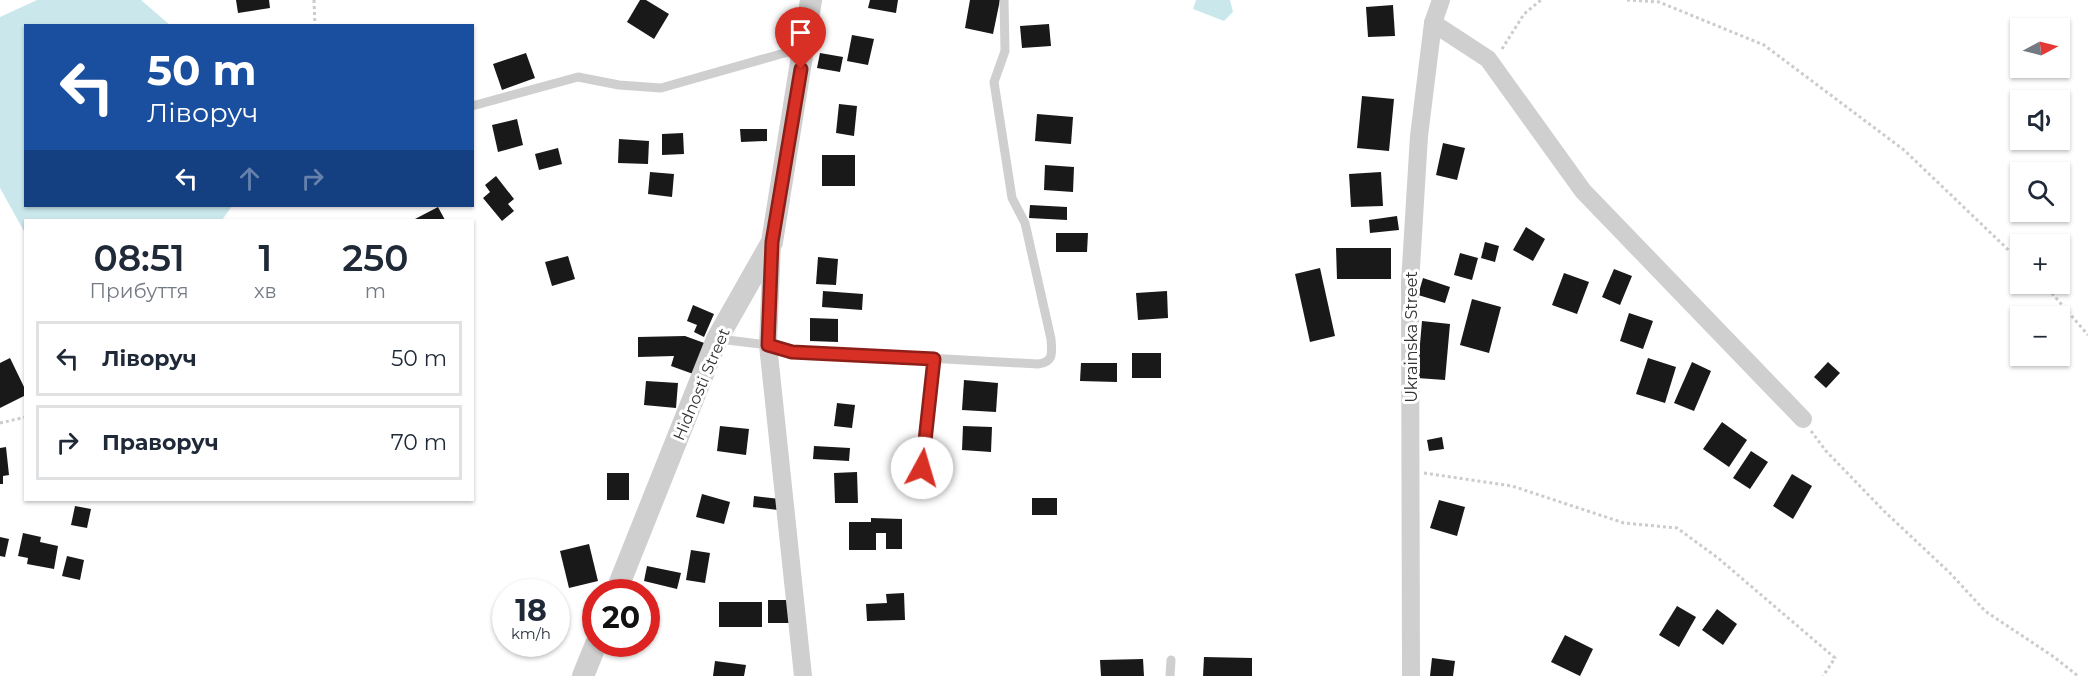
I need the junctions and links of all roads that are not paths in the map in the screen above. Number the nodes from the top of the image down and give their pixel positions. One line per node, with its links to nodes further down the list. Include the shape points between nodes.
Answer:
1 (811, 0): 5 (street, Hidnosti Street)
2 (1004, 0): 10 (lane, via 1005,51 994,82 1012,198 1025,223 1053,355 1046,363 1038,364)
3 (1441, 0): 4 (street, Ukrainska Street)
4 (1433, 23): 11 (street, via 1488,59 1583,191); 19 (street, Ukrainska Street, via 1419,136 1410,283)
5 (804, 47): 6 (lane, via 661,88 578,77); 7 (street, Hidnosti Street)
6 (474, 105)
7 (772, 242): 8 (street, Hidnosti Street); 9 (street)
8 (717, 339): 9 (lane); 13 (street, Hidnosti Street)
9 (768, 345): 10 (lane, via 792,352); 17 (street)
10 (934, 359): 12 (lane)
11 (1803, 419)
12 (922, 468)
13 (621, 579)
14 (591, 657): 16 (street)
15 (1171, 660): 18 (lane)
16 (583, 676)
17 (802, 676)
18 (1170, 676)
19 (1411, 676)

